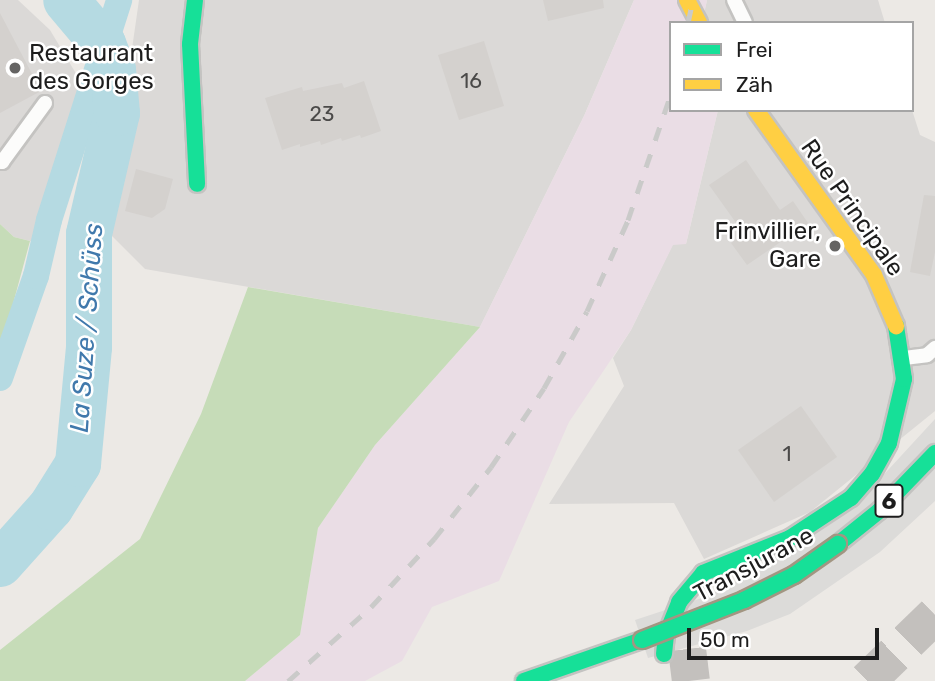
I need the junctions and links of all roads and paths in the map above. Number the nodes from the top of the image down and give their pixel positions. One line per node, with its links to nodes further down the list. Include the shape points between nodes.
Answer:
1 (195, 0): 9 (main road, via 190,44)
2 (687, 0): 4 (main road)
3 (734, 0): 5 (lane)
4 (698, 21)
5 (744, 21)
6 (45, 103): 8 (lane)
7 (757, 112): 11 (main road, Rue Principale, via 874,275 891,309)
8 (1, 161)
9 (197, 184)
10 (935, 348): 11 (lane, via 927,355)
11 (902, 358): 13 (main road, Rue Principale, via 904,379 889,443 872,474 823,519)
12 (935, 453): 18 (main road, Transjurane / 6, bridge, via 879,511 794,575 702,619)
13 (749, 557): 14 (main road); 17 (main road, via 703,573 671,619)
14 (730, 579)
15 (711, 596): 16 (main road)
16 (688, 640)
17 (664, 654)
18 (524, 681)

